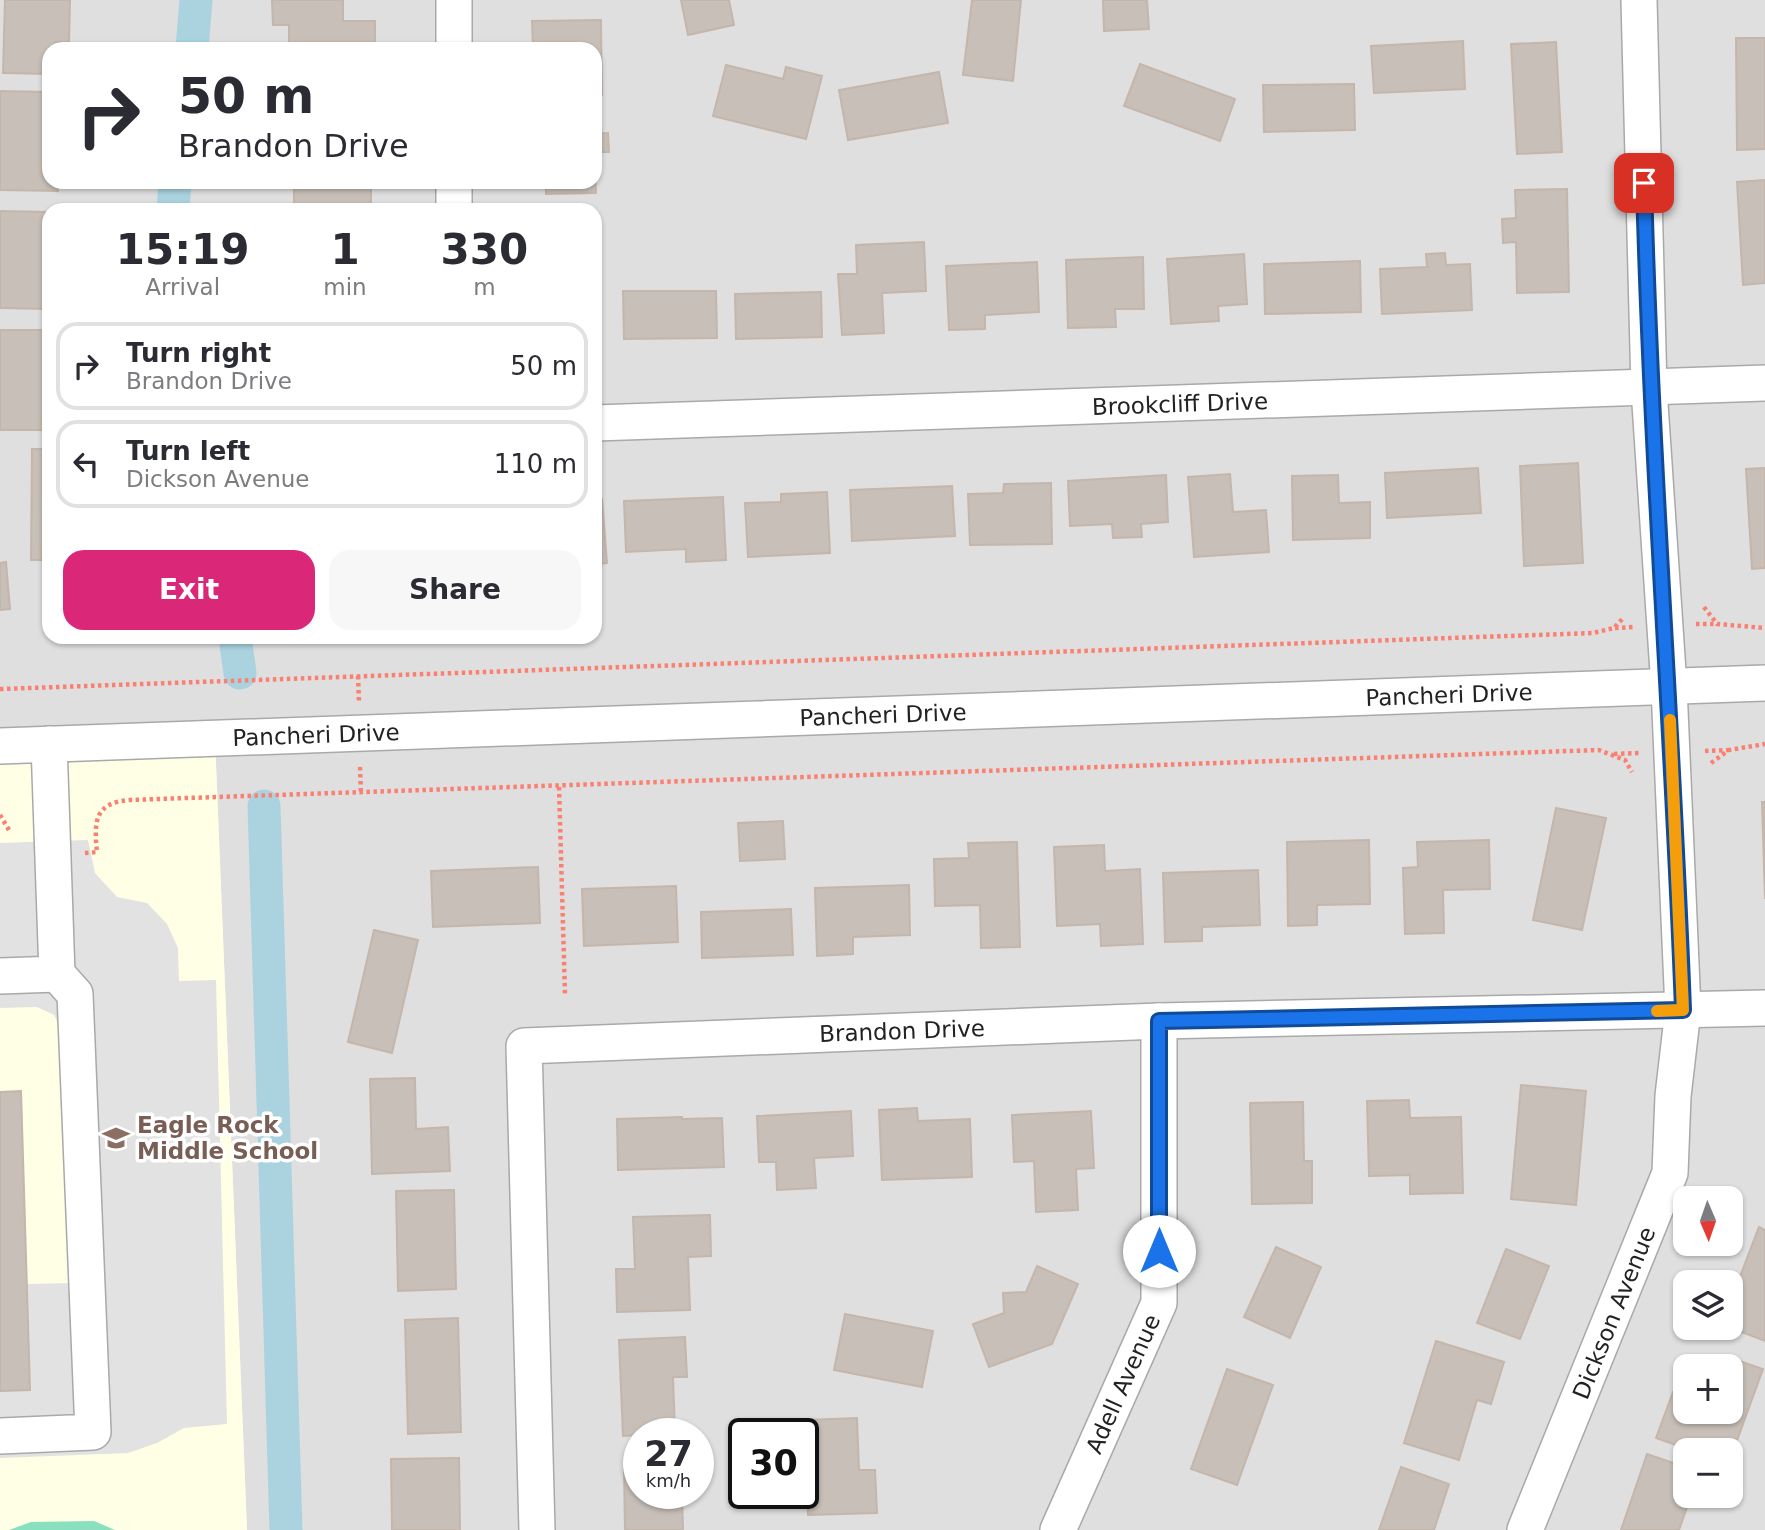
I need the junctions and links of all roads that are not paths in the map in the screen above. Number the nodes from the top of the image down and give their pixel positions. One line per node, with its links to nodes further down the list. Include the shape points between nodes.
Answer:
1 (454, 0): 3 (street)
2 (1639, 0): 5 (street, Dickson Avenue)
3 (454, 42)
4 (1765, 383): 5 (street, Brookcliff Drive)
5 (1649, 389): 6 (street, Brookcliff Drive); 8 (street, Dickson Avenue)
6 (602, 423)
7 (1765, 683): 8 (street, Pancheri Drive)
8 (1669, 687): 9 (street, Pancheri Drive); 14 (street, Dickson Avenue)
9 (49, 744): 10 (street, Pancheri Drive); 11 (street)
10 (0, 746)
11 (57, 974): 12 (street); 16 (street, via 75,994 93,1432)
12 (0, 976)
13 (1765, 1008): 14 (street, Brandon Drive)
14 (1683, 1010): 15 (street, Brandon Drive); 19 (street, Dickson Avenue, via 1670,1173)
15 (1159, 1021): 17 (street, Brandon Drive, via 523,1046); 18 (street, Adell Avenue, via 1159,1303)
16 (0, 1436)
17 (537, 1530)
18 (1058, 1530)
19 (1525, 1530)

